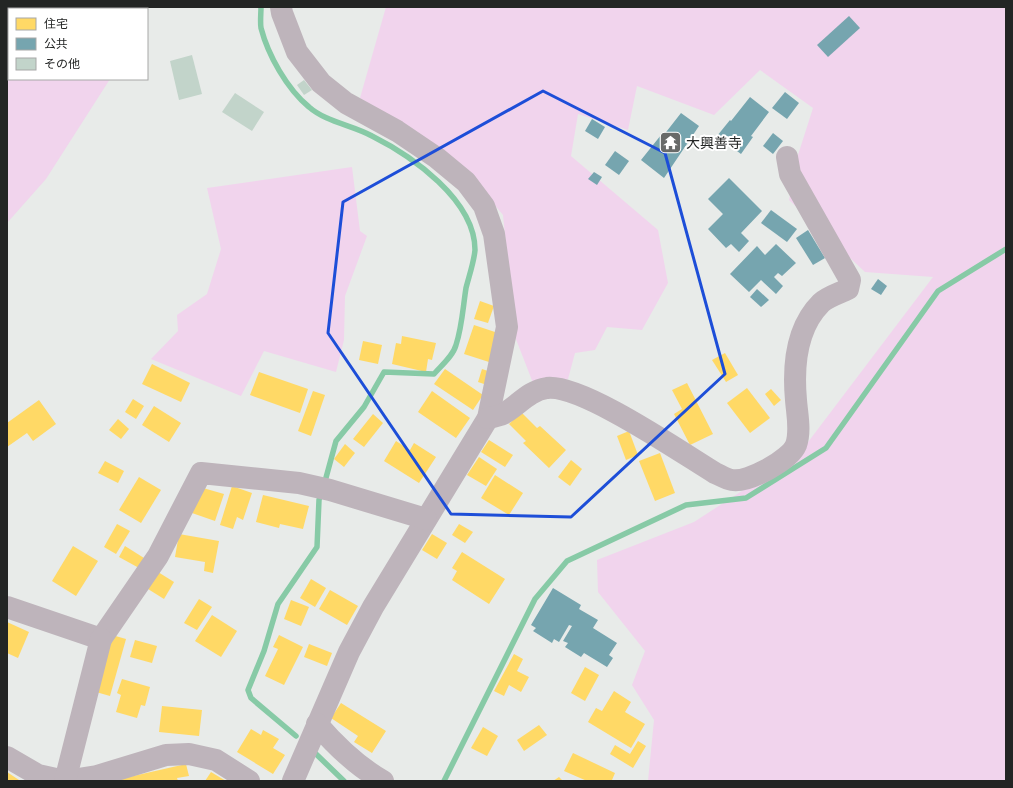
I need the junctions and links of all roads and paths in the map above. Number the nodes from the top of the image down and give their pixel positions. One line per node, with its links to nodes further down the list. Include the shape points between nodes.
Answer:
1 (281, 7): 3 (street, via 297,52 321,84 437,158 466,182 484,206 494,234 507,327)
2 (787, 157): 3 (street, via 790,174 850,280 848,290 821,302 798,344 794,381 798,430 796,446 788,457 748,479 732,480 715,473 610,409 568,390 548,388 530,393 502,414)
3 (488, 418): 4 (street)
4 (426, 519): 6 (street, via 299,483 201,473 158,556); 7 (street, via 349,652)
5 (7, 608): 6 (street)
6 (101, 639): 9 (street)
7 (317, 724): 11 (street); 12 (street, via 330,740 369,773)
8 (7, 757): 9 (street, via 38,775)
9 (65, 781): 10 (street, via 97,776 166,755 189,754 216,760)
10 (249, 781)
11 (293, 781)
12 (384, 781)

